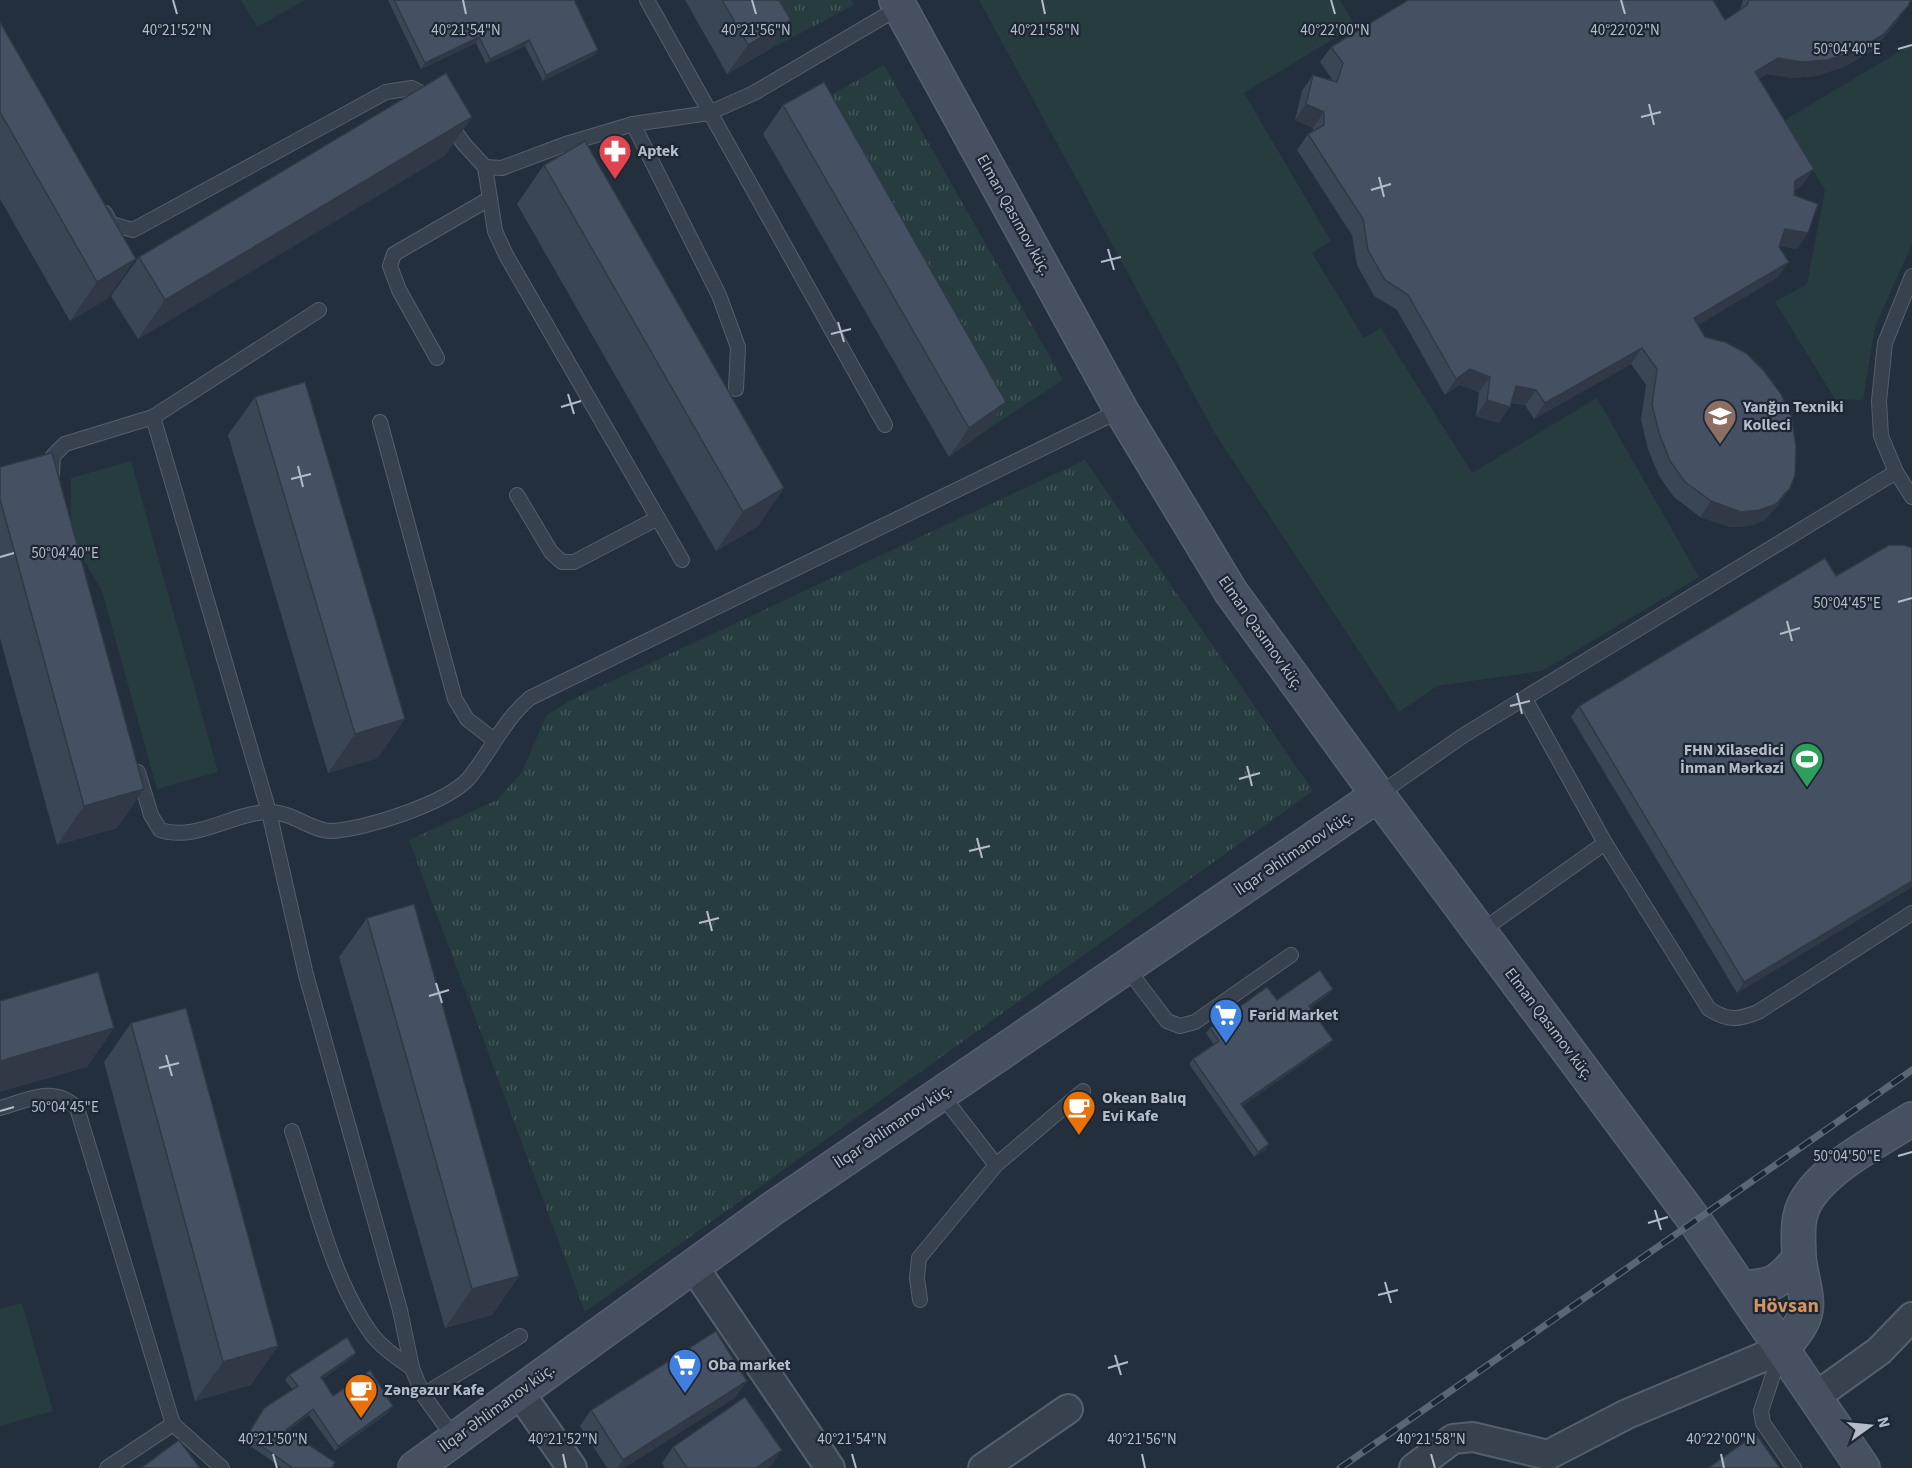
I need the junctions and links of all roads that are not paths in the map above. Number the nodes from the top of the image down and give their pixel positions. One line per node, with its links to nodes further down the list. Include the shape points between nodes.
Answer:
1 (647, 0): 3 (lane)
2 (898, 4): 3 (lane, via 754,93); 12 (main road, Elman Qasımov küç.)
3 (709, 113): 4 (lane); 15 (lane)
4 (633, 124): 5 (lane, via 502,168); 11 (lane, via 719,296 738,347)
5 (486, 167): 6 (lane); 7 (lane, via 464,144 433,99 412,88 386,92 133,230 111,224)
6 (489, 199): 10 (lane, via 394,254 390,266); 20 (lane, via 495,231 506,255)
7 (99, 203)
8 (1912, 276): 16 (lane, via 1885,343 1879,401 1881,436)
9 (319, 310): 13 (lane)
10 (437, 358)
11 (736, 389)
12 (1120, 410): 23 (lane, via 530,698 512,714); 25 (main road, Elman Qasımov küç., via 1231,592)
13 (153, 417): 17 (lane, via 65,444 53,456); 26 (lane)
14 (380, 422): 23 (lane, via 455,699 467,719)
15 (885, 425)
16 (1896, 472): 19 (lane); 22 (lane)
17 (55, 486)
18 (518, 495): 20 (lane, via 551,552 562,562 574,561)
19 (1912, 498)
20 (658, 518): 21 (lane)
21 (682, 560)
22 (1525, 699): 25 (lane, via 1464,735); 27 (lane)
23 (494, 740): 26 (lane, via 454,792 357,828 328,831 290,814)
24 (134, 757): 26 (lane, via 151,814 160,830 176,835)
25 (1378, 795): 29 (main road, Elman Qasımov küç.); 31 (main road, İlqar Əhlimanov küç.)
26 (269, 812): 45 (lane, via 306,975 400,1310)
27 (1605, 843): 28 (lane, via 1709,1009 1724,1018 1739,1020 1758,1012); 29 (lane)
28 (1912, 913)
29 (1480, 932): 40 (main road, Elman Qasımov küç.)
30 (1291, 955): 31 (lane, via 1196,1022 1180,1026 1167,1021)
31 (1126, 967): 33 (main road, İlqar Əhlimanov küç.)
32 (1083, 1091): 37 (lane)
33 (941, 1094): 37 (lane); 39 (main road, İlqar Əhlimanov küç.)
34 (0, 1108): 50 (lane, via 48,1094 66,1097 77,1108)
35 (1912, 1119): 38 (main road, via 1827,1175 1810,1193 1800,1216)
36 (292, 1131): 45 (lane, via 342,1283 370,1332 388,1352)
37 (996, 1165): 41 (lane, via 919,1258 916,1278)
38 (1799, 1259): 40 (main road, via 1772,1285); 44 (main road, via 1806,1318)
39 (693, 1266): 46 (main road, İlqar Əhlimanov küç.); 57 (street)
40 (1742, 1288): 44 (main road, Elman Qasımov küç.)
41 (920, 1300)
42 (1912, 1317): 48 (street, via 1879,1351)
43 (520, 1336): 47 (lane)
44 (1782, 1349): 48 (main road, Elman Qasımov küç.); 52 (street, via 1627,1414); 60 (lane, via 1761,1411 1763,1423)
45 (412, 1368): 47 (lane)
46 (519, 1392): 51 (main road, İlqar Əhlimanov küç.); 56 (street)
47 (423, 1395): 51 (lane)
48 (1815, 1397): 61 (main road, Elman Qasımov küç.)
49 (1068, 1409): 58 (street)
50 (173, 1424): 53 (lane); 54 (lane)
51 (455, 1439): 55 (main road, İlqar Əhlimanov küç.)
52 (1550, 1461): 59 (street, via 1473,1437 1453,1439)
53 (107, 1468)
54 (222, 1468)
55 (415, 1468)
56 (572, 1468)
57 (830, 1468)
58 (983, 1468)
59 (1414, 1468)
60 (1794, 1468)
61 (1863, 1468)

